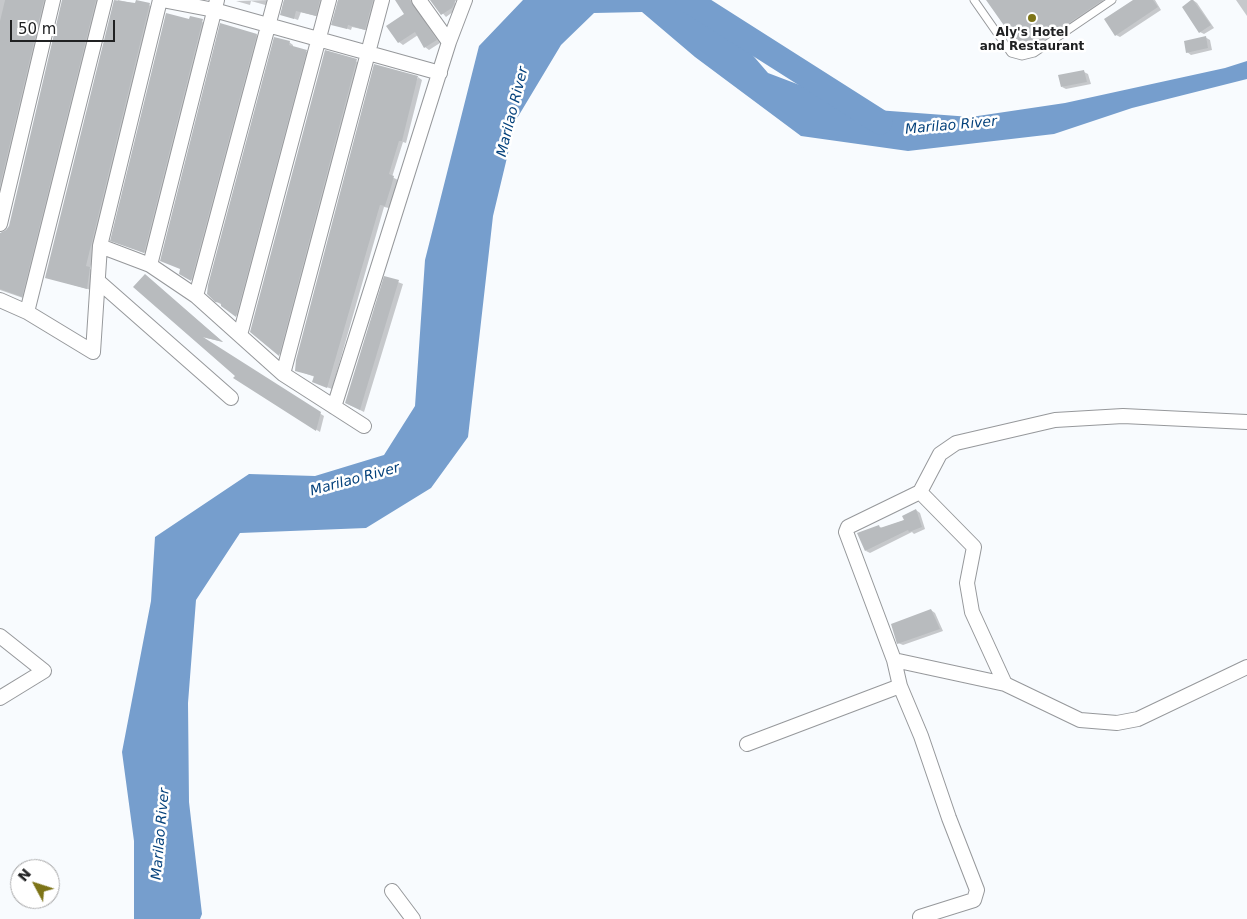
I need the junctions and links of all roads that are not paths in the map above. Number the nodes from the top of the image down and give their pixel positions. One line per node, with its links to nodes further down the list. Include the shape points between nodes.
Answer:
1 (53, 0): 17 (street)
2 (105, 0): 23 (street)
3 (161, 0): 11 (street); 18 (street)
4 (275, 0): 12 (street)
5 (329, 0): 13 (street)
6 (382, 0): 15 (street)
7 (419, 0): 14 (street)
8 (464, 0): 14 (street)
9 (974, 0): 10 (lane, via 1011,53 1022,56 1034,54)
10 (1112, 0)
11 (215, 5): 12 (street); 19 (street)
12 (268, 26): 13 (street); 21 (street)
13 (319, 40): 15 (street); 24 (street)
14 (449, 42): 16 (street)
15 (369, 54): 16 (street); 25 (street)
16 (440, 73): 27 (street)
17 (0, 224)
18 (100, 246): 19 (street); 20 (street)
19 (150, 265): 21 (street)
20 (98, 281): 23 (street, via 94,352); 26 (street)
21 (196, 296): 24 (street)
22 (0, 300): 23 (street)
23 (27, 312)
24 (240, 335): 25 (street)
25 (283, 374): 27 (street)
26 (231, 398)
27 (334, 407): 29 (street)
28 (1247, 422): 30 (street, via 1122,416 1055,420 956,443 940,454)
29 (364, 426)
30 (920, 492): 32 (street, via 853,523 846,532); 34 (street, via 974,546 967,583 972,612)
31 (0, 636): 36 (street, via 44,671)
32 (894, 660): 34 (street); 35 (street)
33 (1247, 667): 34 (street, via 1138,719 1117,723 1080,720)
34 (1005, 684)
35 (900, 686): 37 (street); 39 (street, via 977,890 974,900)
36 (0, 698)
37 (747, 744)
38 (392, 891): 40 (street)
39 (920, 917)
40 (414, 919)

